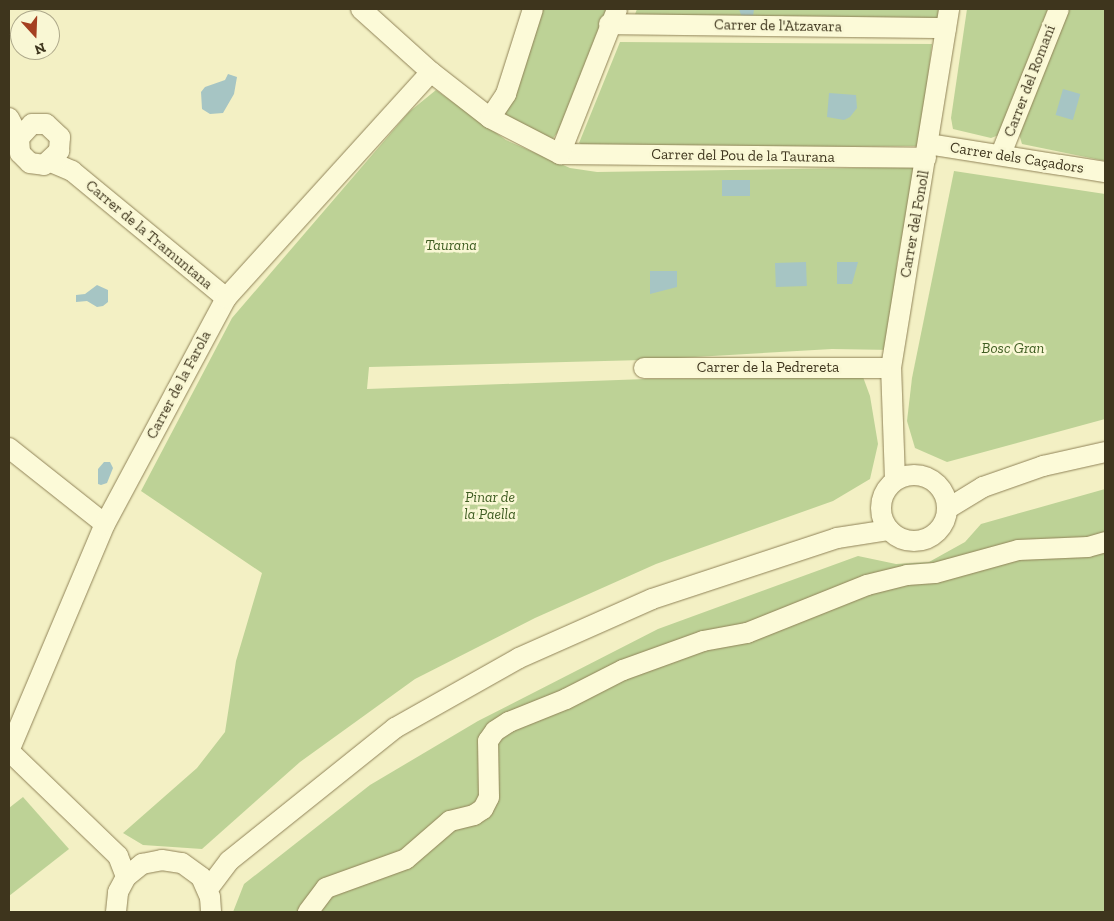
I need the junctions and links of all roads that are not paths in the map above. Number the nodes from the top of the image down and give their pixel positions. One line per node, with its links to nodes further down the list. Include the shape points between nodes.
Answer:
1 (361, 9): 6 (street)
2 (533, 9): 7 (street, via 506,94)
3 (1059, 9): 11 (street, Carrer del Romaní)
4 (613, 16): 5 (street, Carrer de l'Atzavara); 10 (street)
5 (948, 18): 9 (street, Carrer del Fonoll)
6 (431, 72): 7 (street); 14 (street, Carrer de la Farola)
7 (490, 118): 10 (street)
8 (13, 125): 12 (street, via 24,159 37,165); 12 (street, via 52,127 60,138)
9 (927, 151): 10 (street, Carrer del Pou de la Taurana); 11 (street, Carrer dels Caçadors); 16 (street, Carrer del Fonoll)
10 (560, 154)
11 (1002, 154): 13 (street, Carrer dels Caçadors)
12 (55, 156): 14 (street, Carrer de la Tramuntana)
13 (1105, 172)
14 (226, 298): 26 (street, Carrer de la Farola)
15 (644, 368): 16 (street, Carrer de la Pedrereta)
16 (891, 368): 17 (street, Carrer del Fonoll)
17 (895, 440): 20 (street, Carrer del Fonoll); 21 (street, Carrer del Fonoll)
18 (9, 448): 26 (street)
19 (1105, 452): 23 (street, via 1043,466)
20 (915, 475): 21 (street); 22 (street, via 924,476)
21 (895, 480): 25 (street, via 882,499)
22 (939, 487): 23 (street); 24 (street)
23 (983, 487): 24 (street)
24 (947, 509): 27 (street, via 939,529 920,541 898,537)
25 (881, 510): 27 (street); 28 (street)
26 (105, 524): 30 (street, Carrer de la Farola)
27 (889, 530): 28 (street)
28 (837, 538): 32 (street, via 652,600 519,658 395,728)
29 (1105, 542): 39 (street, via 1088,547 1018,550 943,571 867,585 747,633 703,641 624,670 566,699 509,722 495,731 488,741 489,797 482,809 474,815 450,822 406,859 326,888)
30 (9, 751): 31 (street)
31 (118, 856): 33 (street); 35 (street)
32 (234, 857): 34 (street); 36 (street)
33 (142, 864): 34 (street, via 172,860); 35 (street)
34 (190, 868): 36 (street)
35 (126, 877): 37 (street, via 118,892)
36 (208, 889): 38 (street)
37 (116, 912)
38 (211, 912)
39 (308, 912)

